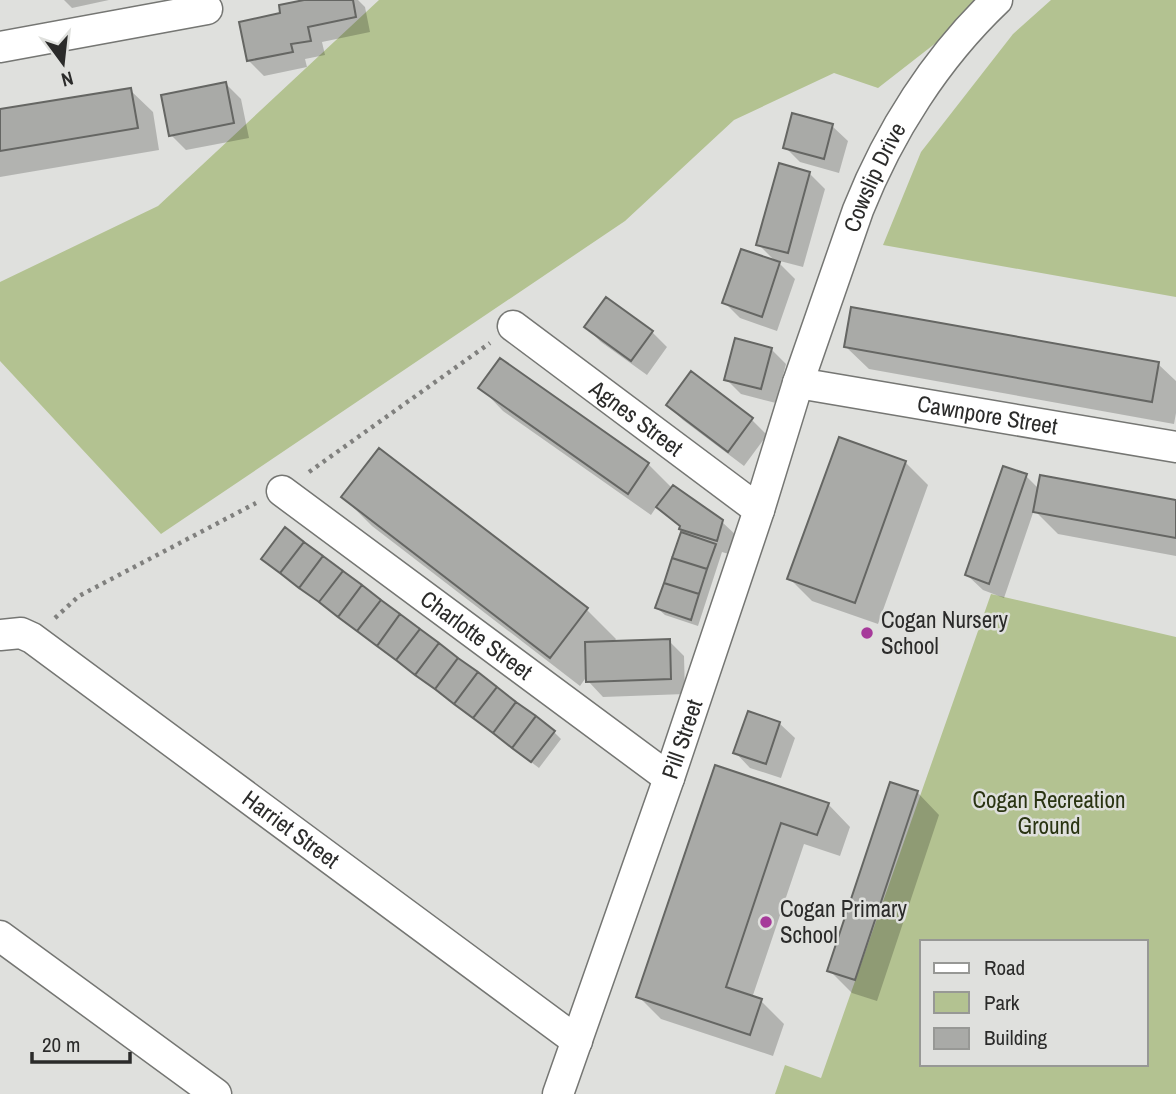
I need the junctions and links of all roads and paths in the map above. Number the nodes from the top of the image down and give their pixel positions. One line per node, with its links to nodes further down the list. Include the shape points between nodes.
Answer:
1 (996, 0): 5 (street, Cowslip Drive, via 935,70 869,183)
2 (207, 9): 3 (street)
3 (0, 47)
4 (513, 326): 8 (street, Agnes Street)
5 (798, 383): 6 (street, Cawnpore Street); 8 (street, Pill Street)
6 (1176, 447)
7 (282, 491): 10 (street, Charlotte Street)
8 (759, 510): 10 (street, Pill Street)
9 (0, 635): 12 (street, Harriet Street, via 21,633 32,638)
10 (669, 778): 12 (street, Pill Street)
11 (0, 936): 13 (street)
12 (577, 1041): 14 (street, Pill Street)
13 (216, 1094)
14 (558, 1094)

